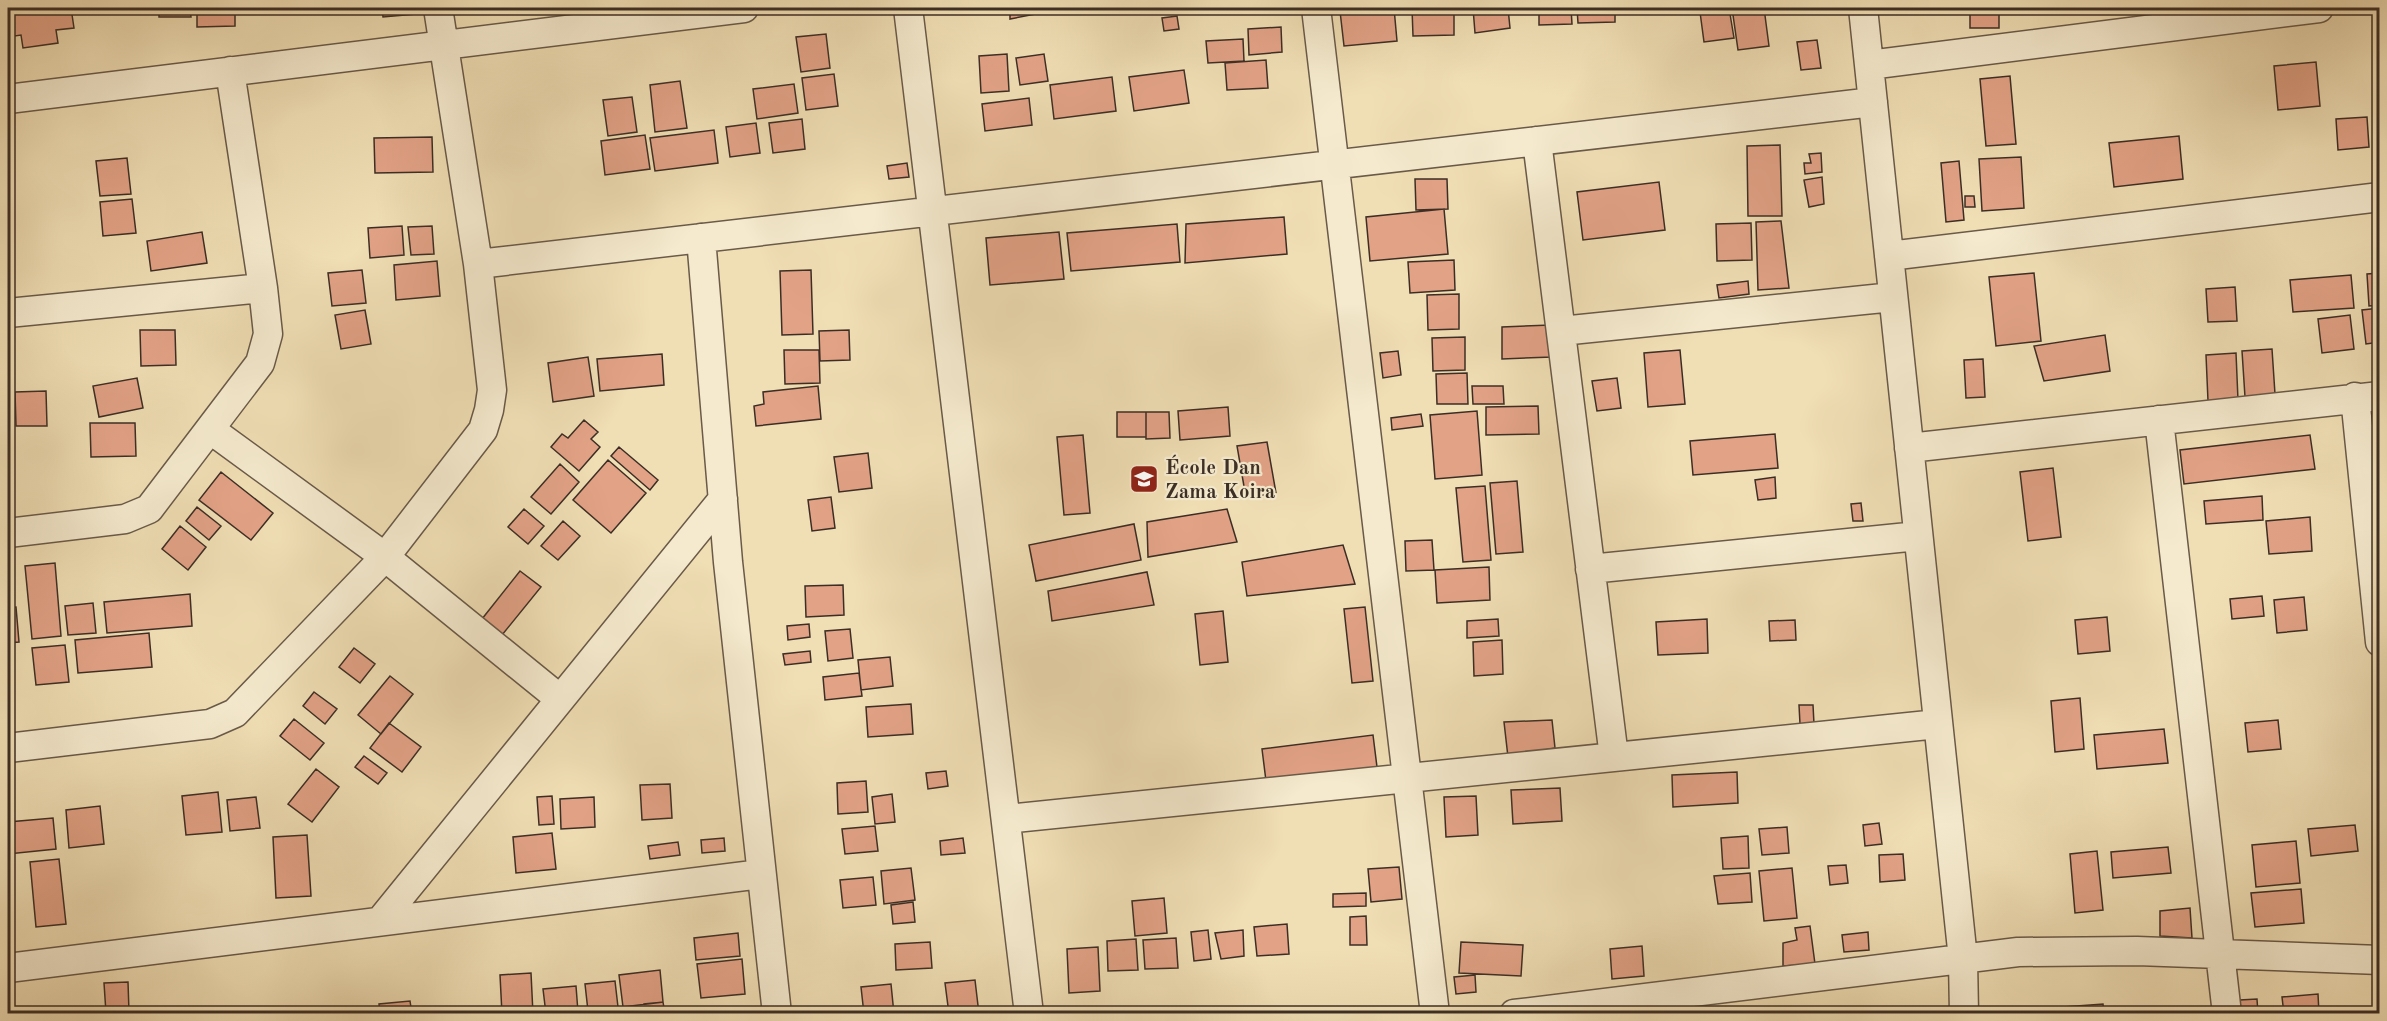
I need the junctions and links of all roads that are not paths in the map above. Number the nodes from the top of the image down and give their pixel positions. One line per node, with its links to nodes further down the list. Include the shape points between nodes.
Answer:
1 (438, 8): 7 (street)
2 (744, 8): 7 (street)
3 (908, 8): 15 (street)
4 (1316, 8): 13 (street)
5 (1863, 8): 8 (street)
6 (2319, 8): 8 (street)
7 (444, 45): 9 (street); 18 (street)
8 (1869, 65): 11 (street)
9 (230, 71): 10 (street); 19 (street)
10 (8, 99)
11 (1873, 102): 12 (street); 17 (street)
12 (1537, 141): 13 (street); 22 (street)
13 (1334, 165): 15 (street); 37 (street)
14 (2379, 197): 17 (street)
15 (932, 211): 16 (street); 38 (street)
16 (701, 238): 18 (street); 27 (street)
17 (1889, 256): 20 (street)
18 (478, 264): 30 (street, via 492,390 483,430)
19 (263, 288): 21 (street); 25 (street, via 266,348 260,363)
20 (1893, 297): 22 (street); 26 (street)
21 (8, 313)
22 (1561, 331): 31 (street)
23 (2367, 396): 24 (street); 32 (street)
24 (2159, 420): 26 (street); 41 (street)
25 (211, 430): 28 (street, via 149,508 138,515); 30 (street)
26 (1909, 448): 29 (street)
27 (723, 500): 33 (street); 39 (street)
28 (8, 533)
29 (1918, 536): 31 (street); 34 (street)
30 (385, 557): 33 (street); 35 (street, via 225,720)
31 (1590, 568): 36 (street)
32 (2379, 642)
33 (560, 699): 40 (street)
34 (1938, 724): 36 (street); 42 (street)
35 (8, 748)
36 (1614, 757): 37 (street)
37 (1407, 778): 38 (street); 47 (street)
38 (1006, 819): 46 (street)
39 (762, 874): 40 (street); 45 (street)
40 (381, 920): 44 (street)
41 (2219, 953): 42 (street, via 2075,950); 43 (street); 50 (street)
42 (1963, 959): 48 (street); 49 (street)
43 (2379, 960)
44 (8, 968)
45 (777, 1014)
46 (1029, 1014)
47 (1435, 1014)
48 (1514, 1014)
49 (1964, 1014)
50 (2227, 1014)

